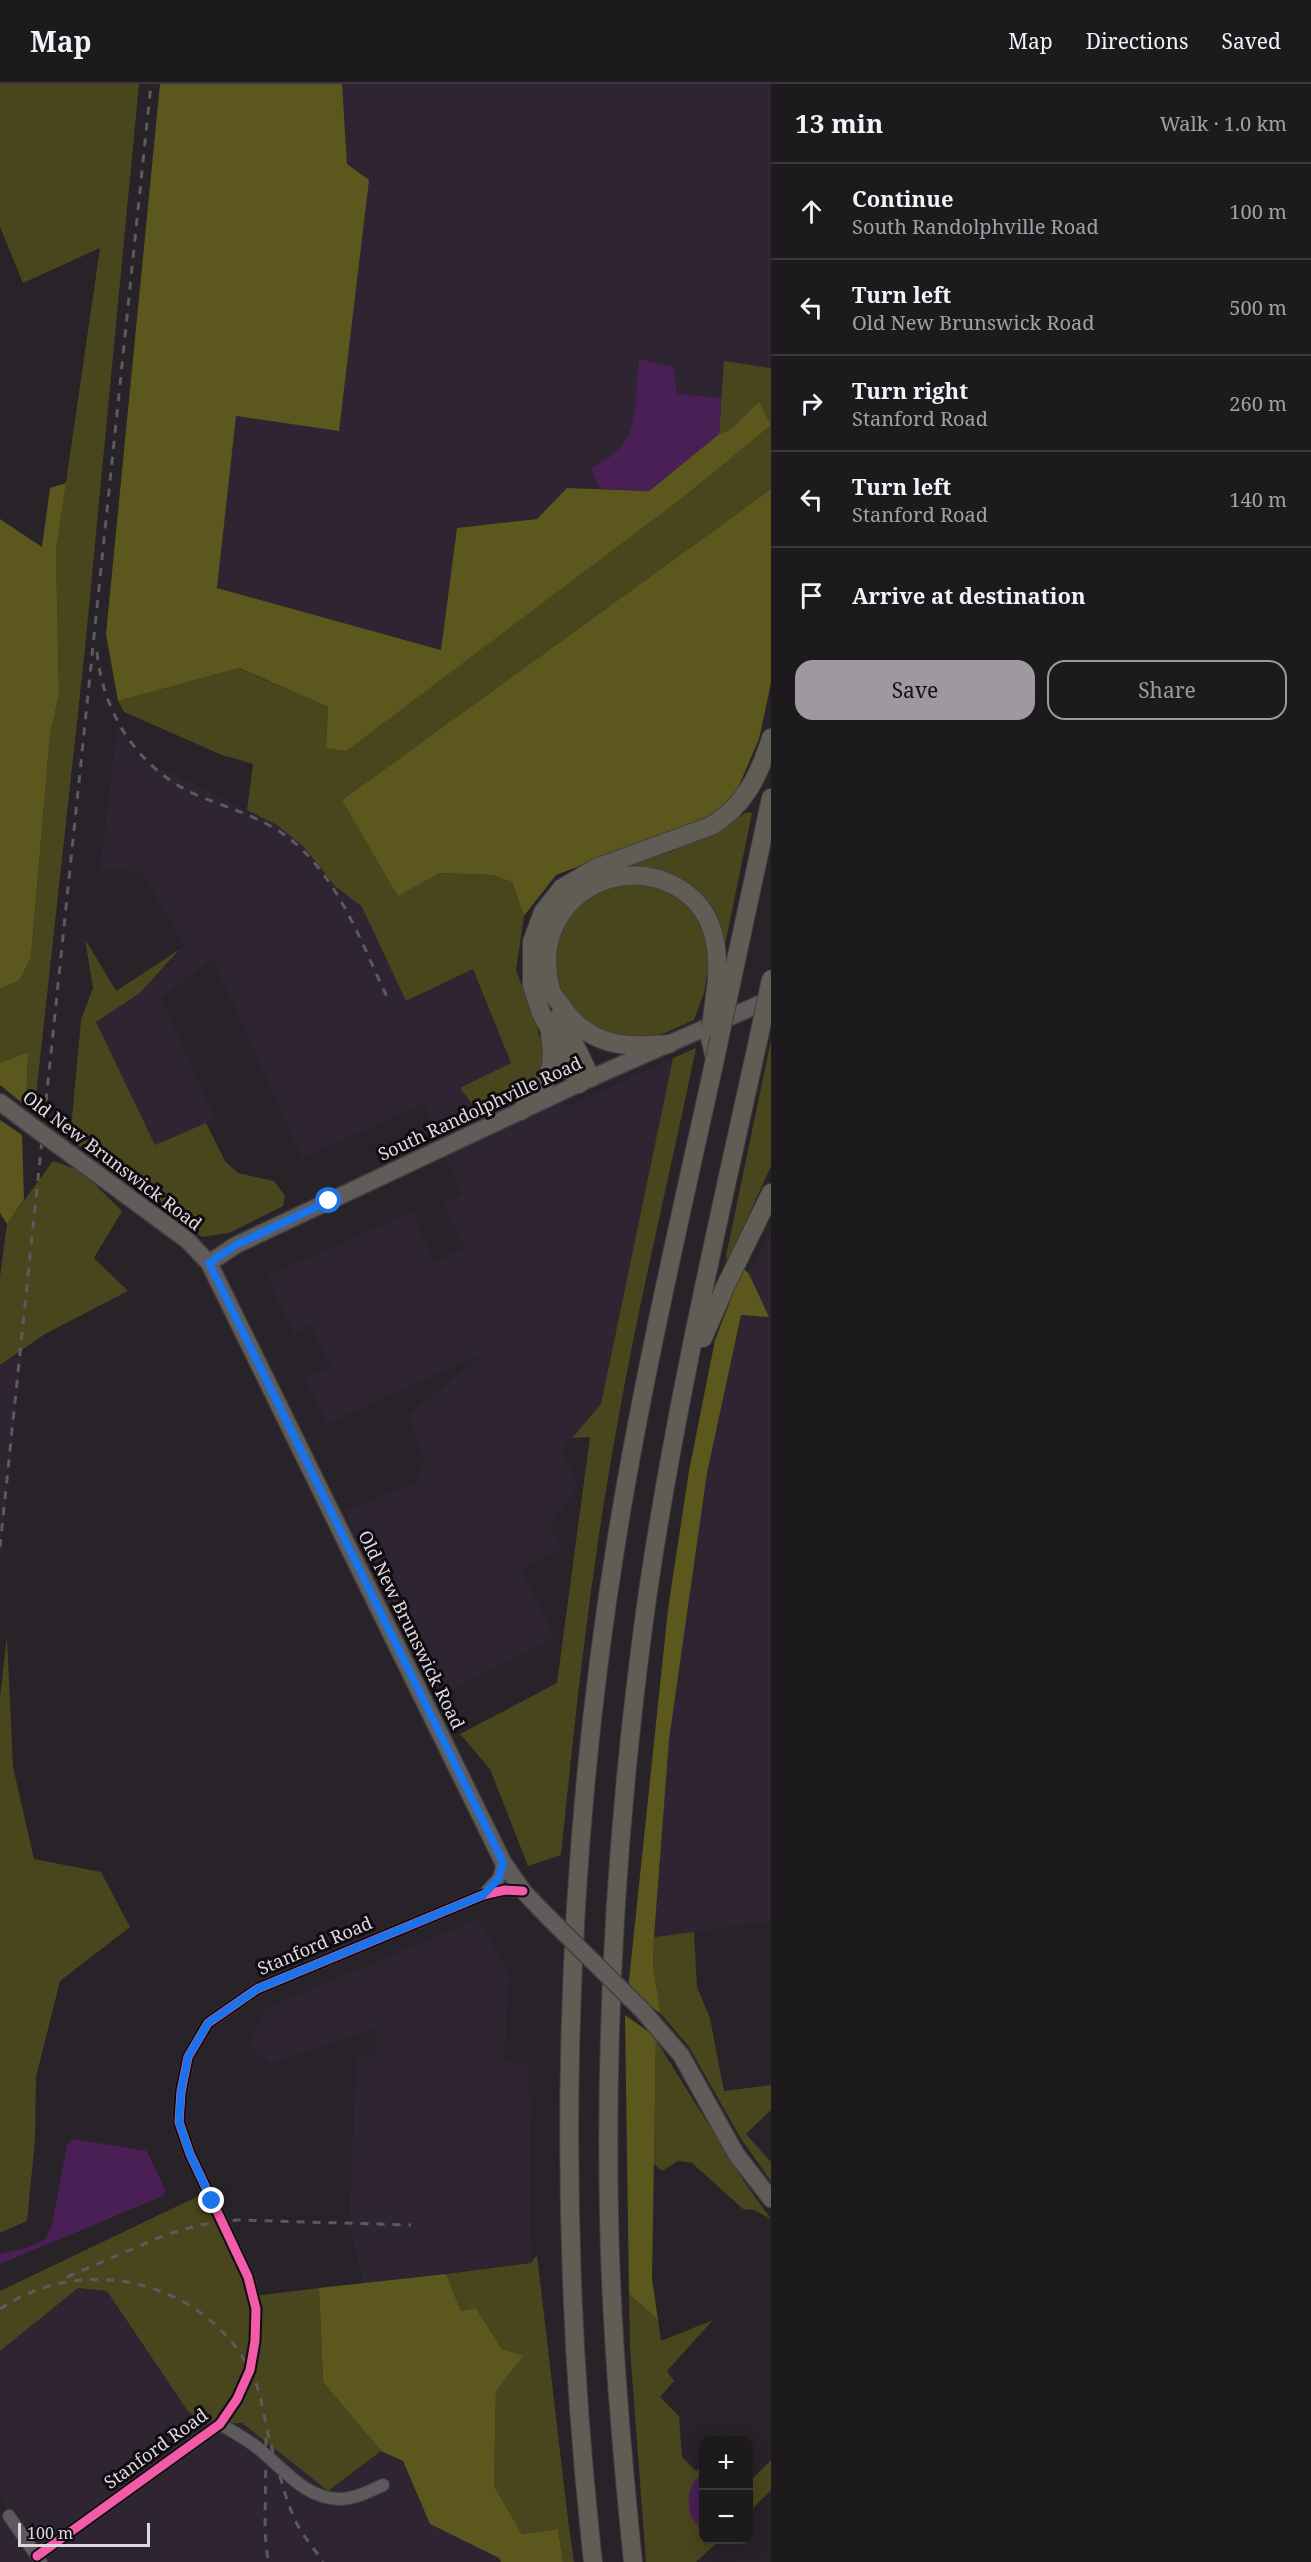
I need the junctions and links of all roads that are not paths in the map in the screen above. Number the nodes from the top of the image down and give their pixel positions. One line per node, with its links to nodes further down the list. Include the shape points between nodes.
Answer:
1 (771, 738): 7 (highway, via 748,792 727,816 711,826 596,868 562,888 551,900 534,933 530,964 535,996)
2 (771, 798): 4 (highway)
3 (771, 979): 14 (highway, bridge)
4 (724, 982): 5 (highway, via 707,915 676,886 633,874 614,876 590,886 557,919 548,949); 23 (highway, bridge, via 715,1059 643,1392 619,1527 599,1662 582,1829 572,2020 570,2216 575,2351)
5 (552, 994): 8 (highway, via 579,1026 597,1037 623,1044); 9 (highway)
6 (771, 999): 8 (main road, South Randolphville Road)
7 (549, 1030): 9 (highway); 11 (highway, via 554,1054 549,1076)
8 (669, 1044): 9 (main road, South Randolphville Road)
9 (585, 1081): 11 (main road, South Randolphville Road)
10 (0, 1102): 13 (main road, Old New Brunswick Road, bridge, via 187,1240)
11 (521, 1110): 13 (main road, South Randolphville Road, via 236,1245)
12 (771, 1193): 14 (highway)
13 (209, 1263): 15 (main road, Old New Brunswick Road)
14 (687, 1375): 24 (highway, via 637,1672 612,1960 608,2133 611,2281)
15 (503, 1862): 16 (main road, Old New Brunswick Road); 17 (street, via 499,1878)
16 (523, 1891): 17 (street, Stanford Road); 18 (main road, Old New Brunswick Road, bridge, via 642,2010 681,2055 736,2154)
17 (483, 1895): 19 (street, Stanford Road, via 257,1989 208,2023 188,2057 179,2122 248,2277 256,2309 250,2370)
18 (771, 2199)
19 (220, 2424): 20 (street, via 259,2449 298,2484 327,2497 354,2498); 22 (street, Stanford Road)
20 (383, 2485)
21 (9, 2516): 22 (street)
22 (39, 2559)
23 (593, 2562)
24 (633, 2562)

